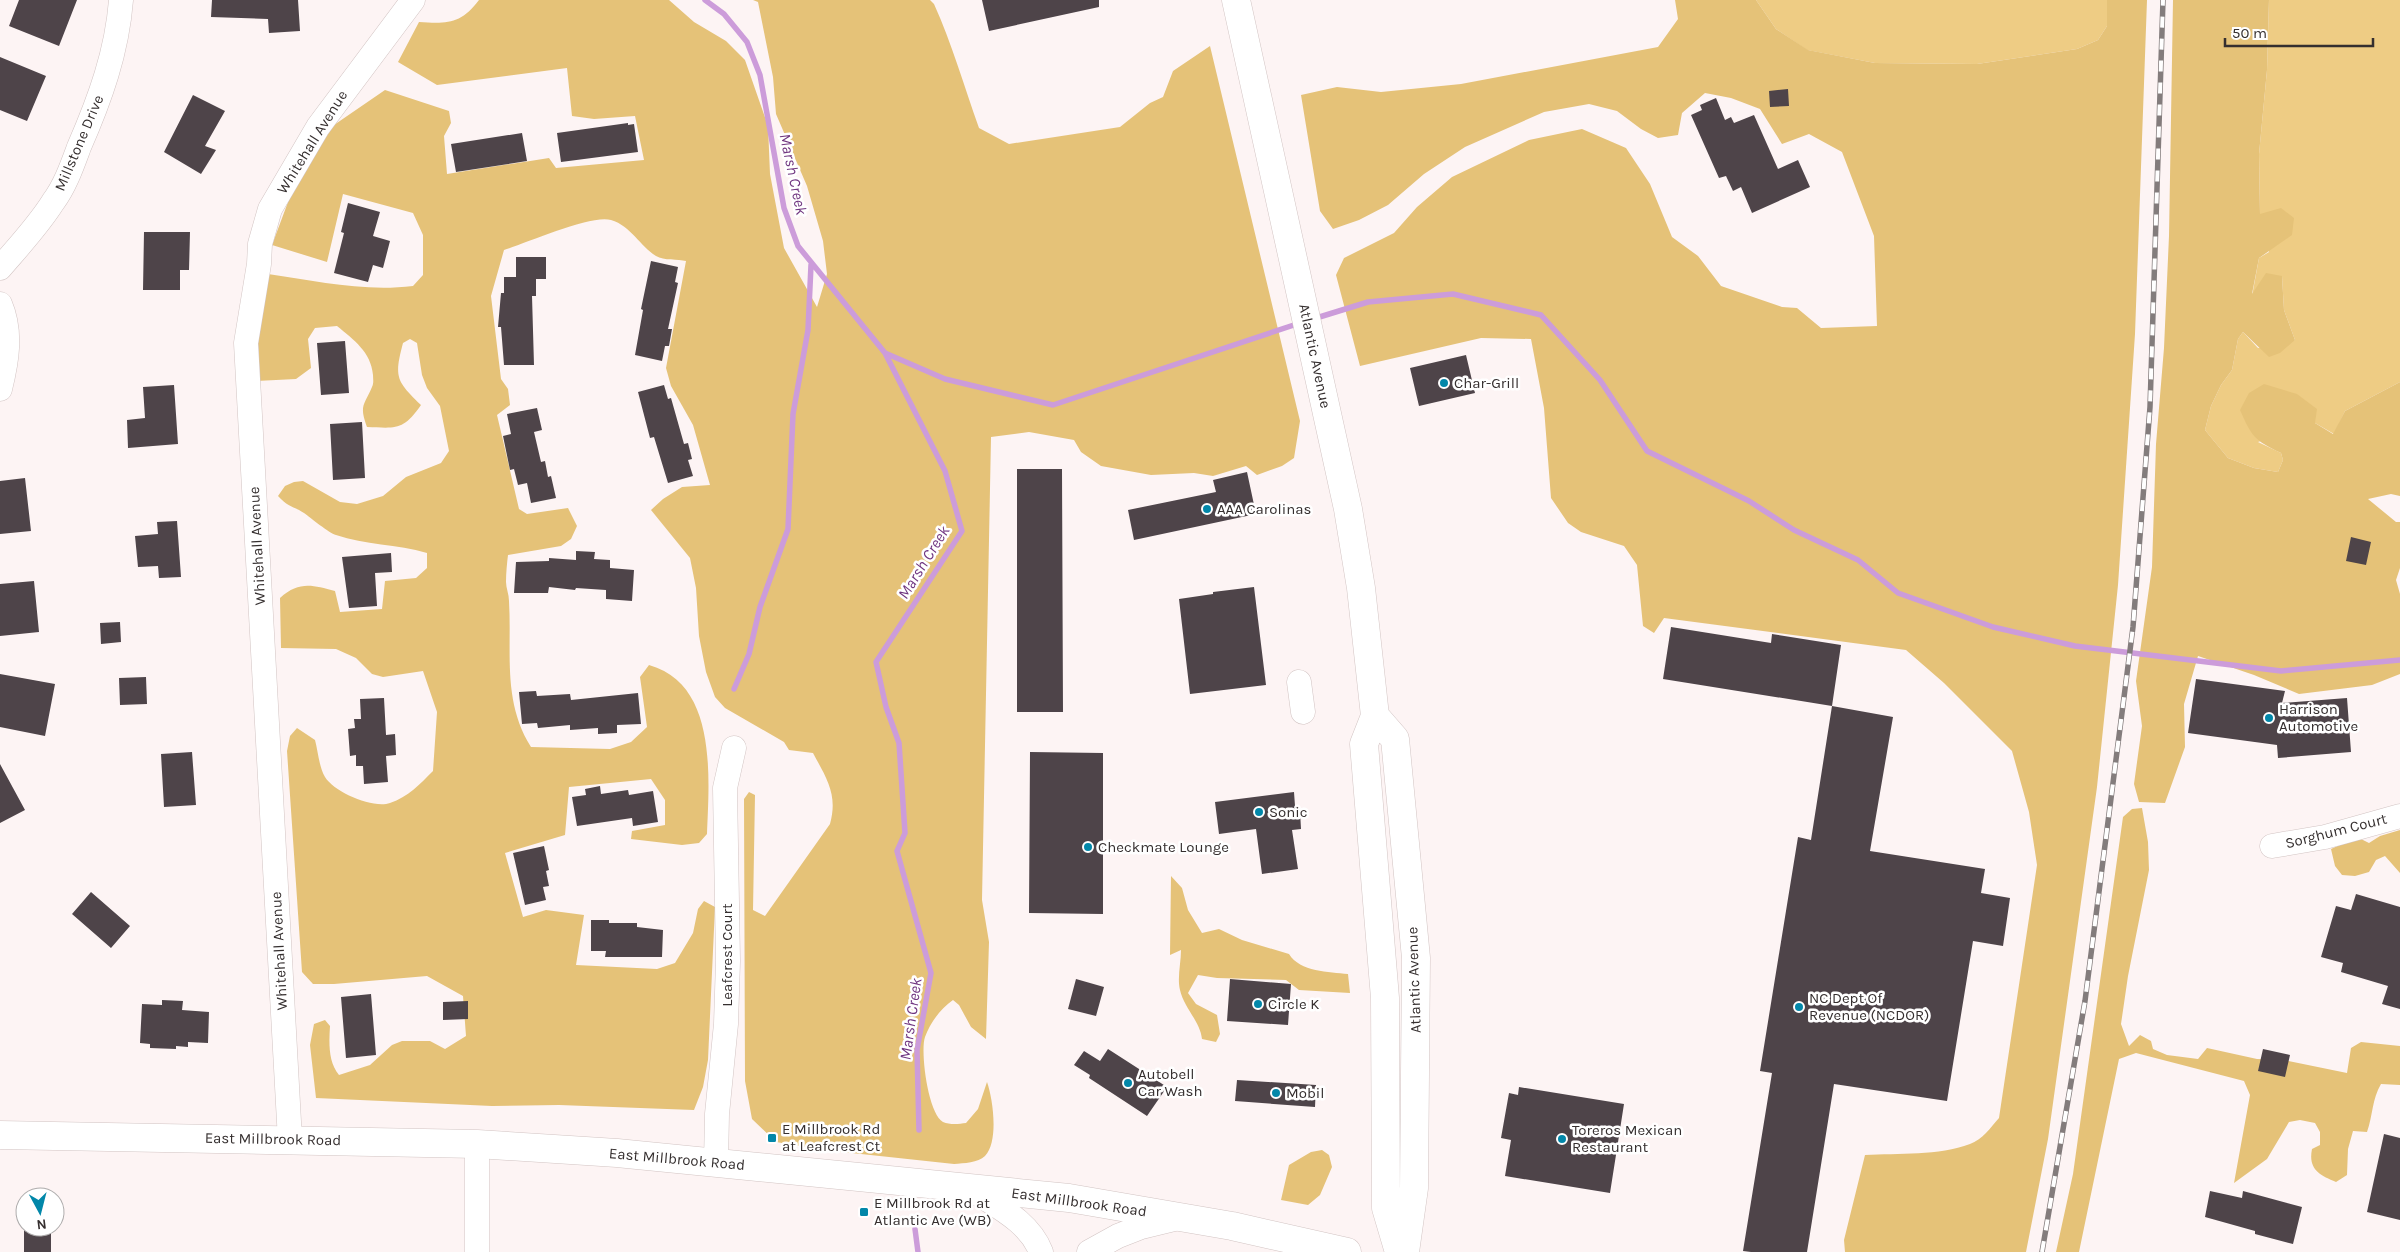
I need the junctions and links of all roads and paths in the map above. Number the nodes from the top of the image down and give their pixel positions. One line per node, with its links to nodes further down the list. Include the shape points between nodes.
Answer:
1 (121, 0): 4 (street, Millstone Drive, via 108,72 65,180 53,202)
2 (413, 0): 14 (street, Whitehall Avenue, via 318,127 270,209 260,244 246,343)
3 (1236, 0): 9 (main road, Atlantic Avenue, via 1348,509 1361,588)
4 (0, 268)
5 (0, 304): 6 (street, via 8,347)
6 (0, 389)
7 (1299, 682): 8 (street)
8 (1303, 712)
9 (1375, 716): 24 (main road, Atlantic Avenue, via 1364,744 1385,998 1386,1208); 25 (main road, Atlantic Avenue, via 1395,739 1416,958 1414,1188)
10 (734, 748): 16 (street, Leafcrest Court, via 725,788 728,961)
11 (2400, 816): 12 (street, Sorghum Court, via 2325,837)
12 (2272, 846)
13 (0, 1135): 14 (main road, East Millbrook Road)
14 (290, 1140): 15 (main road, East Millbrook Road)
15 (476, 1144): 16 (main road, East Millbrook Road); 20 (street)
16 (716, 1163): 17 (main road, East Millbrook Road)
17 (970, 1189): 18 (main road, East Millbrook Road, via 1069,1198); 21 (street, via 1024,1225)
18 (1181, 1218): 19 (main road, East Millbrook Road); 22 (street, via 1126,1233)
19 (1280, 1245): 23 (main road, East Millbrook Road)
20 (477, 1252)
21 (1041, 1252)
22 (1089, 1252)
23 (1347, 1252)
24 (1399, 1252)
25 (1405, 1252)

